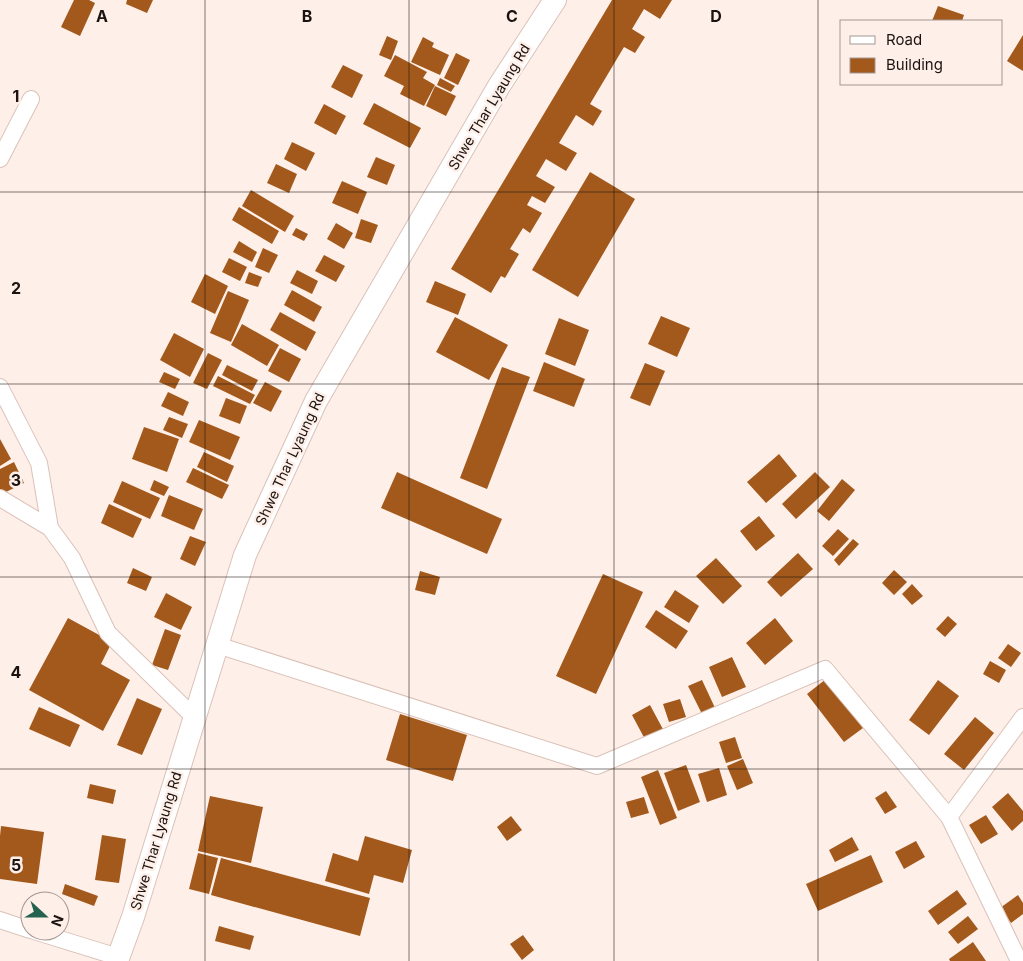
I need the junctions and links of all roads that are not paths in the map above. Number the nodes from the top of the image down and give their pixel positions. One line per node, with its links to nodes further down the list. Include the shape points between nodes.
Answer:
1 (555, 0): 7 (street, Shwe Thar Lyaung Rd, via 499,86 316,401 245,555)
2 (32, 98): 3 (street)
3 (0, 159)
4 (0, 387): 6 (street, via 39,463)
5 (0, 498): 6 (street)
6 (50, 528): 9 (street, via 72,558 108,634)
7 (217, 645): 9 (street, Shwe Thar Lyaung Rd); 10 (street, via 598,766 825,669)
8 (1023, 717): 10 (street)
9 (195, 718): 14 (street, Shwe Thar Lyaung Rd)
10 (949, 817): 15 (street)
11 (0, 920): 12 (street)
12 (20, 927)
13 (64, 941): 14 (street)
14 (118, 959)
15 (1019, 961)

